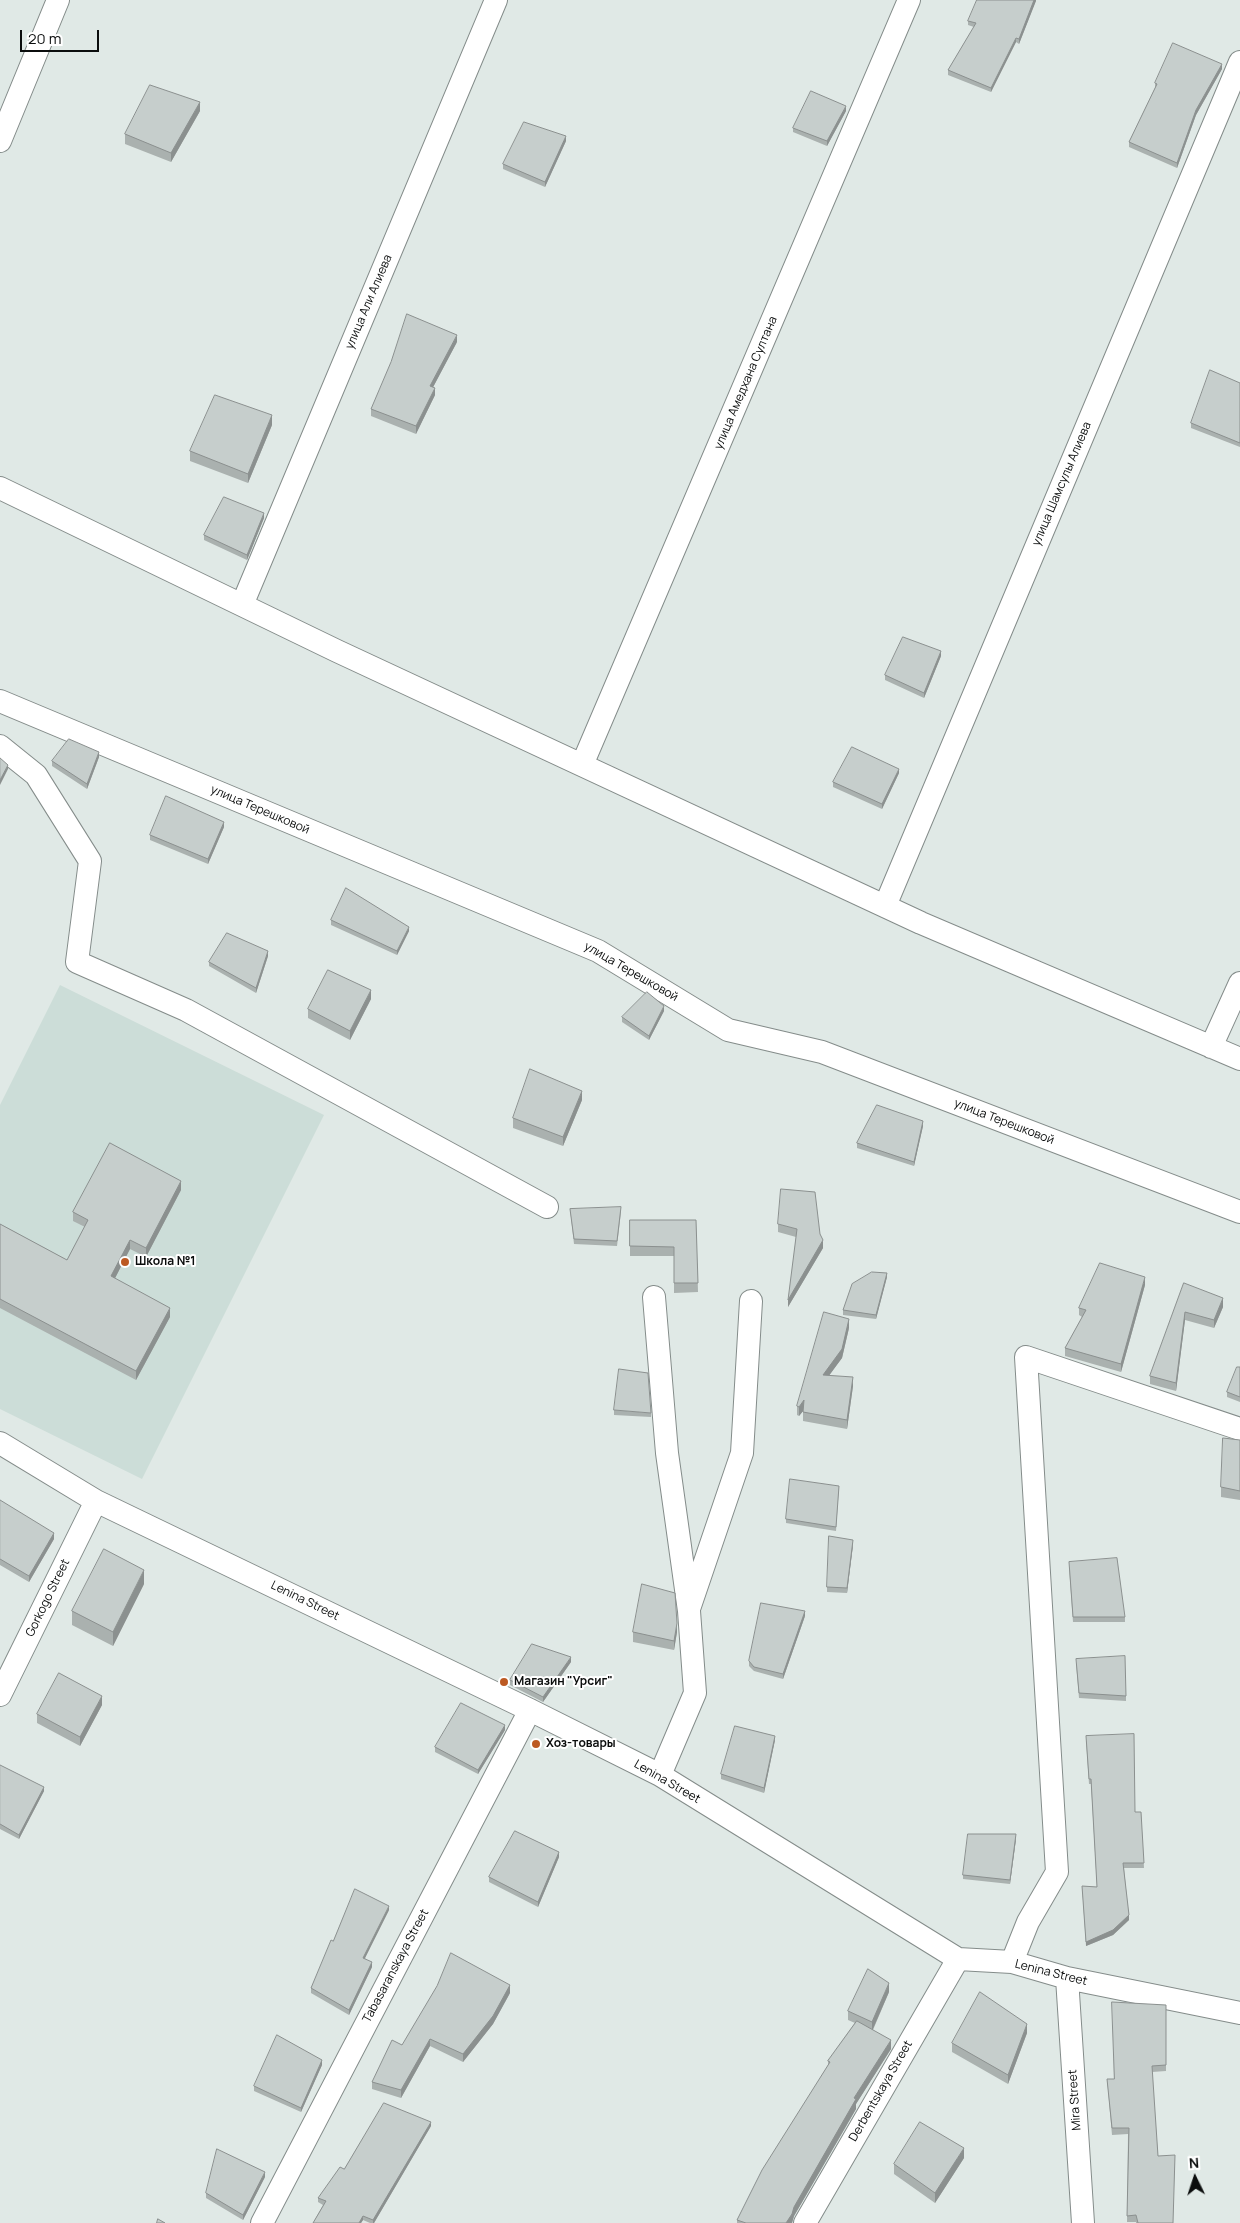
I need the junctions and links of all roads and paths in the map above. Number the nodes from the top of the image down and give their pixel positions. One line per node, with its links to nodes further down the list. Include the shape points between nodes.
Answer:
1 (58, 0): 5 (street)
2 (496, 0): 7 (street, улица Али Алиева)
3 (909, 0): 10 (street, улица Амедхана Султана)
4 (1240, 62): 11 (street, улица Шамсулы Алиева)
5 (0, 141)
6 (0, 488): 7 (street)
7 (242, 605): 10 (street)
8 (0, 701): 16 (street, улица Терешковой, via 598,950 728,1030 822,1052)
9 (0, 746): 15 (street, via 36,775 90,861 77,962 186,1010)
10 (582, 765): 11 (street)
11 (885, 906): 13 (street)
12 (1240, 984): 13 (street)
13 (1211, 1047): 14 (street)
14 (1240, 1059)
15 (547, 1207)
16 (1240, 1212)
17 (654, 1298): 22 (street, via 667,1453)
18 (751, 1301): 22 (street, via 742,1453)
19 (1240, 1429): 27 (street, via 1026,1357 1057,1872 1028,1922)
20 (0, 1443): 21 (street, Lenina Street)
21 (96, 1501): 23 (street, Gorkogo Street); 24 (street, Lenina Street)
22 (689, 1611): 25 (street, via 695,1693)
23 (0, 1695)
24 (530, 1710): 25 (street, Lenina Street); 30 (street, Tabasaranskaya Street)
25 (660, 1775): 26 (street, Lenina Street)
26 (958, 1959): 27 (street, Lenina Street); 31 (street, Derbentskaya Street)
27 (1012, 1962): 28 (street, Lenina Street)
28 (1067, 1978): 29 (street, Lenina Street); 32 (street, Mira Street)
29 (1240, 2013)
30 (262, 2223)
31 (805, 2223)
32 (1083, 2223)

